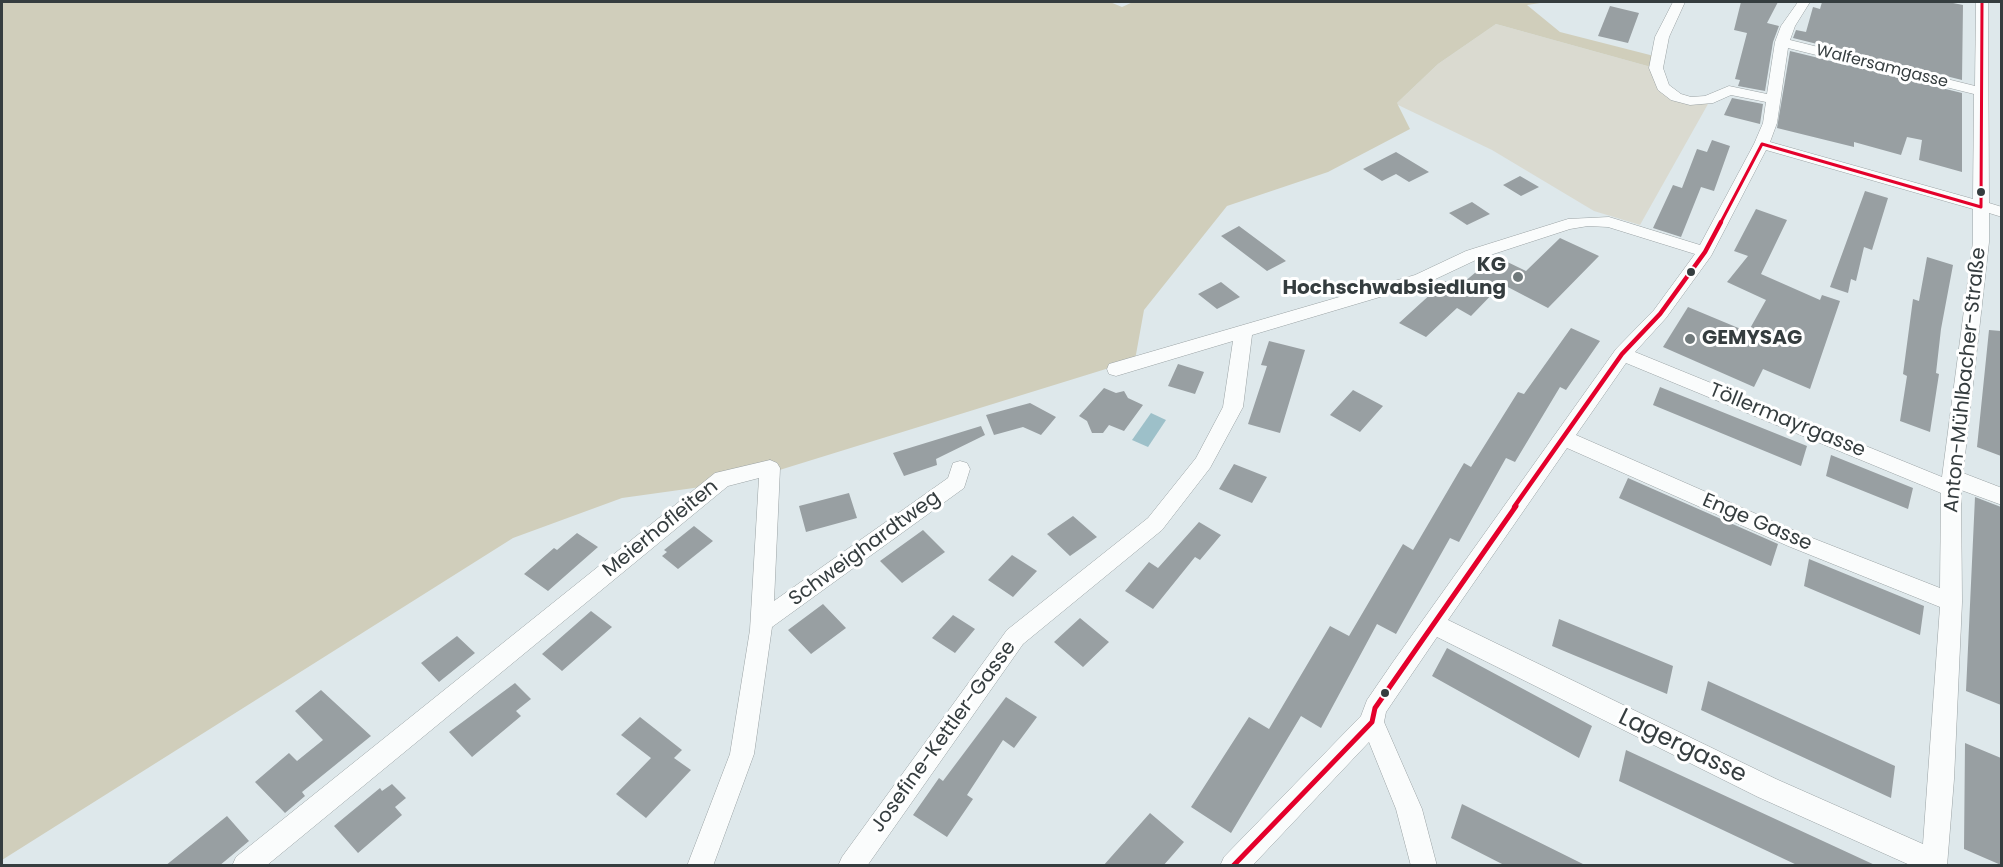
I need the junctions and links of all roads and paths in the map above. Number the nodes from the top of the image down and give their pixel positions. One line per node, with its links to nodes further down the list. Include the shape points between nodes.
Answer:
1 (1678, 2): 6 (street, via 1662,37 1656,68 1663,87 1690,101 1729,90)
2 (1804, 2): 4 (street)
3 (1978, 2): 5 (street, Anton-Mühlbacher-Straße)
4 (1782, 42): 5 (street, Walfersamgasse); 6 (street)
5 (1982, 92): 8 (street, Anton-Mühlbacher-Straße)
6 (1774, 100): 7 (street)
7 (1762, 144): 8 (street); 10 (street)
8 (1981, 207): 9 (street); 16 (street, Anton-Mühlbacher-Straße, via 1981,242)
9 (2001, 212)
10 (1705, 252): 11 (street, via 1609,222 1568,224 1472,255 1421,279); 12 (street, via 1660,314)
11 (1243, 333): 13 (street); 25 (street, Josefine-Kettler-Gasse, via 1233,407 1203,463 1155,524 1015,637)
12 (1622, 354): 14 (street); 16 (street, Töllermayrgasse)
13 (1116, 369)
14 (1564, 439): 18 (street, Enge Gasse, via 1795,540); 20 (street)
15 (960, 468): 19 (street, Schweighardtweg, via 957,482)
16 (1952, 483): 17 (street, Töllermayrgasse); 18 (street, Anton-Mühlbacher-Straße)
17 (2001, 497)
18 (1951, 602): 22 (street, Anton-Mühlbacher-Straße)
19 (761, 623): 23 (street, Meierhofleiten, via 770,468 722,479); 24 (street, Meierhofleiten, via 742,754)
20 (1433, 624): 21 (street, via 1375,708); 22 (street, Lagergasse, via 1767,788)
21 (1372, 722): 26 (street); 27 (street, via 1410,809)
22 (1934, 864)
23 (245, 866)
24 (700, 866)
25 (851, 866)
26 (1233, 866)
27 (1424, 866)

